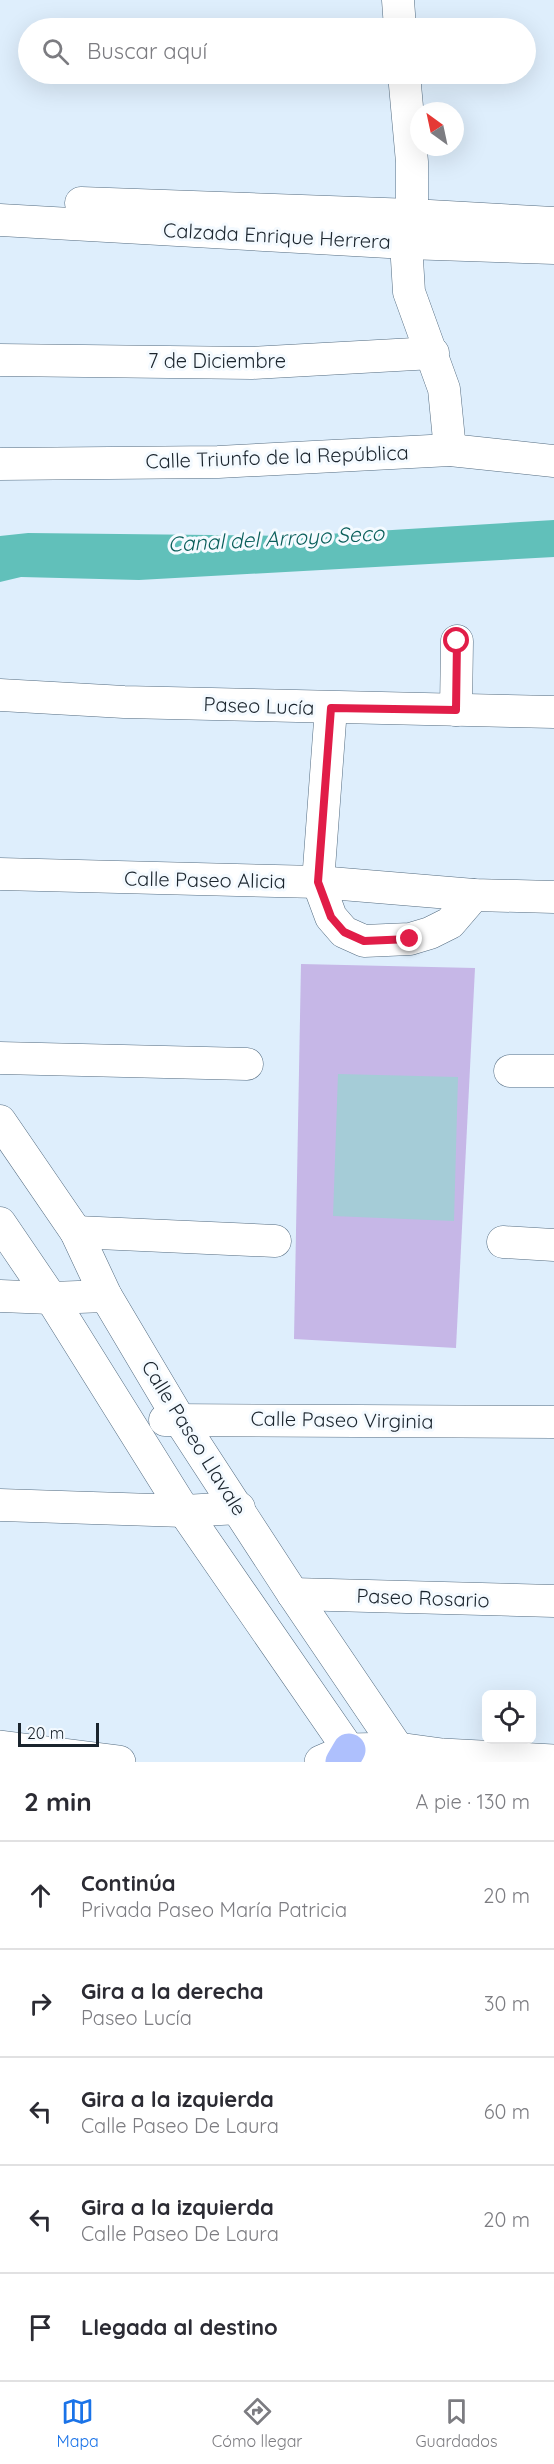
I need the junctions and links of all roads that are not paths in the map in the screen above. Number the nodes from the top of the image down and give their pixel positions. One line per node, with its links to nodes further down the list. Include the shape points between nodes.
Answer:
1 (398, 0): 2 (street)
2 (399, 18)
3 (405, 84): 9 (street, via 412,162)
4 (0, 193): 5 (street)
5 (0, 199): 6 (street); 9 (street, Calzada Enrique Herrera)
6 (0, 207)
7 (0, 220): 9 (street, Calzada Enrique Herrera)
8 (554, 223): 9 (street, Calzada Enrique Herrera)
9 (409, 229): 10 (street, Calzada Enrique Herrera); 11 (street, via 409,292 419,326)
10 (554, 248)
11 (433, 353): 12 (street, 7 de Diciembre, via 252,363); 13 (street, via 444,389)
12 (0, 360)
13 (450, 450): 14 (street, Calle Triunfo de la República); 15 (street, Calle Triunfo de la República, via 218,462)
14 (554, 461)
15 (0, 464)
16 (457, 641): 19 (street)
17 (0, 694): 18 (street, Paseo Lucía)
18 (331, 708): 19 (street, Paseo Lucía); 22 (street)
19 (456, 710): 20 (street, Paseo Lucía)
20 (554, 712)
21 (0, 874): 22 (street, Calle Paseo Alicia)
22 (318, 882): 23 (street, Calle Paseo Alicia); 23 (street, via 331,917 344,932 364,941 387,942 430,933 450,923)
23 (474, 895): 24 (street, Calle Paseo Alicia)
24 (554, 897)
25 (0, 1058): 26 (street)
26 (247, 1064)
27 (510, 1071): 28 (street)
28 (554, 1071)
29 (0, 1121): 31 (street, Calle Paseo Llavale)
30 (0, 1223): 37 (street)
31 (76, 1232): 32 (street); 36 (street, Calle Paseo Llavale)
32 (275, 1241)
33 (503, 1242): 34 (street)
34 (554, 1245)
35 (0, 1296): 37 (street)
36 (106, 1296): 37 (street); 38 (street, Calle Paseo Llavale)
37 (51, 1298): 39 (street)
38 (179, 1419): 39 (street, Calle Paseo Virginia); 40 (street, Calle Paseo Virginia); 42 (street, Calle Paseo Llavale)
39 (130, 1422): 43 (street)
40 (554, 1422)
41 (0, 1505): 43 (street)
42 (239, 1508): 43 (street); 44 (street, Calle Paseo Llavale)
43 (184, 1510): 48 (street)
44 (293, 1594): 45 (street, Paseo Rosario); 47 (street, Calle Paseo Llavale)
45 (554, 1601)
46 (0, 1747): 50 (street)
47 (398, 1749): 48 (street); 49 (street)
48 (337, 1758)
49 (554, 1761)
50 (119, 1762)

